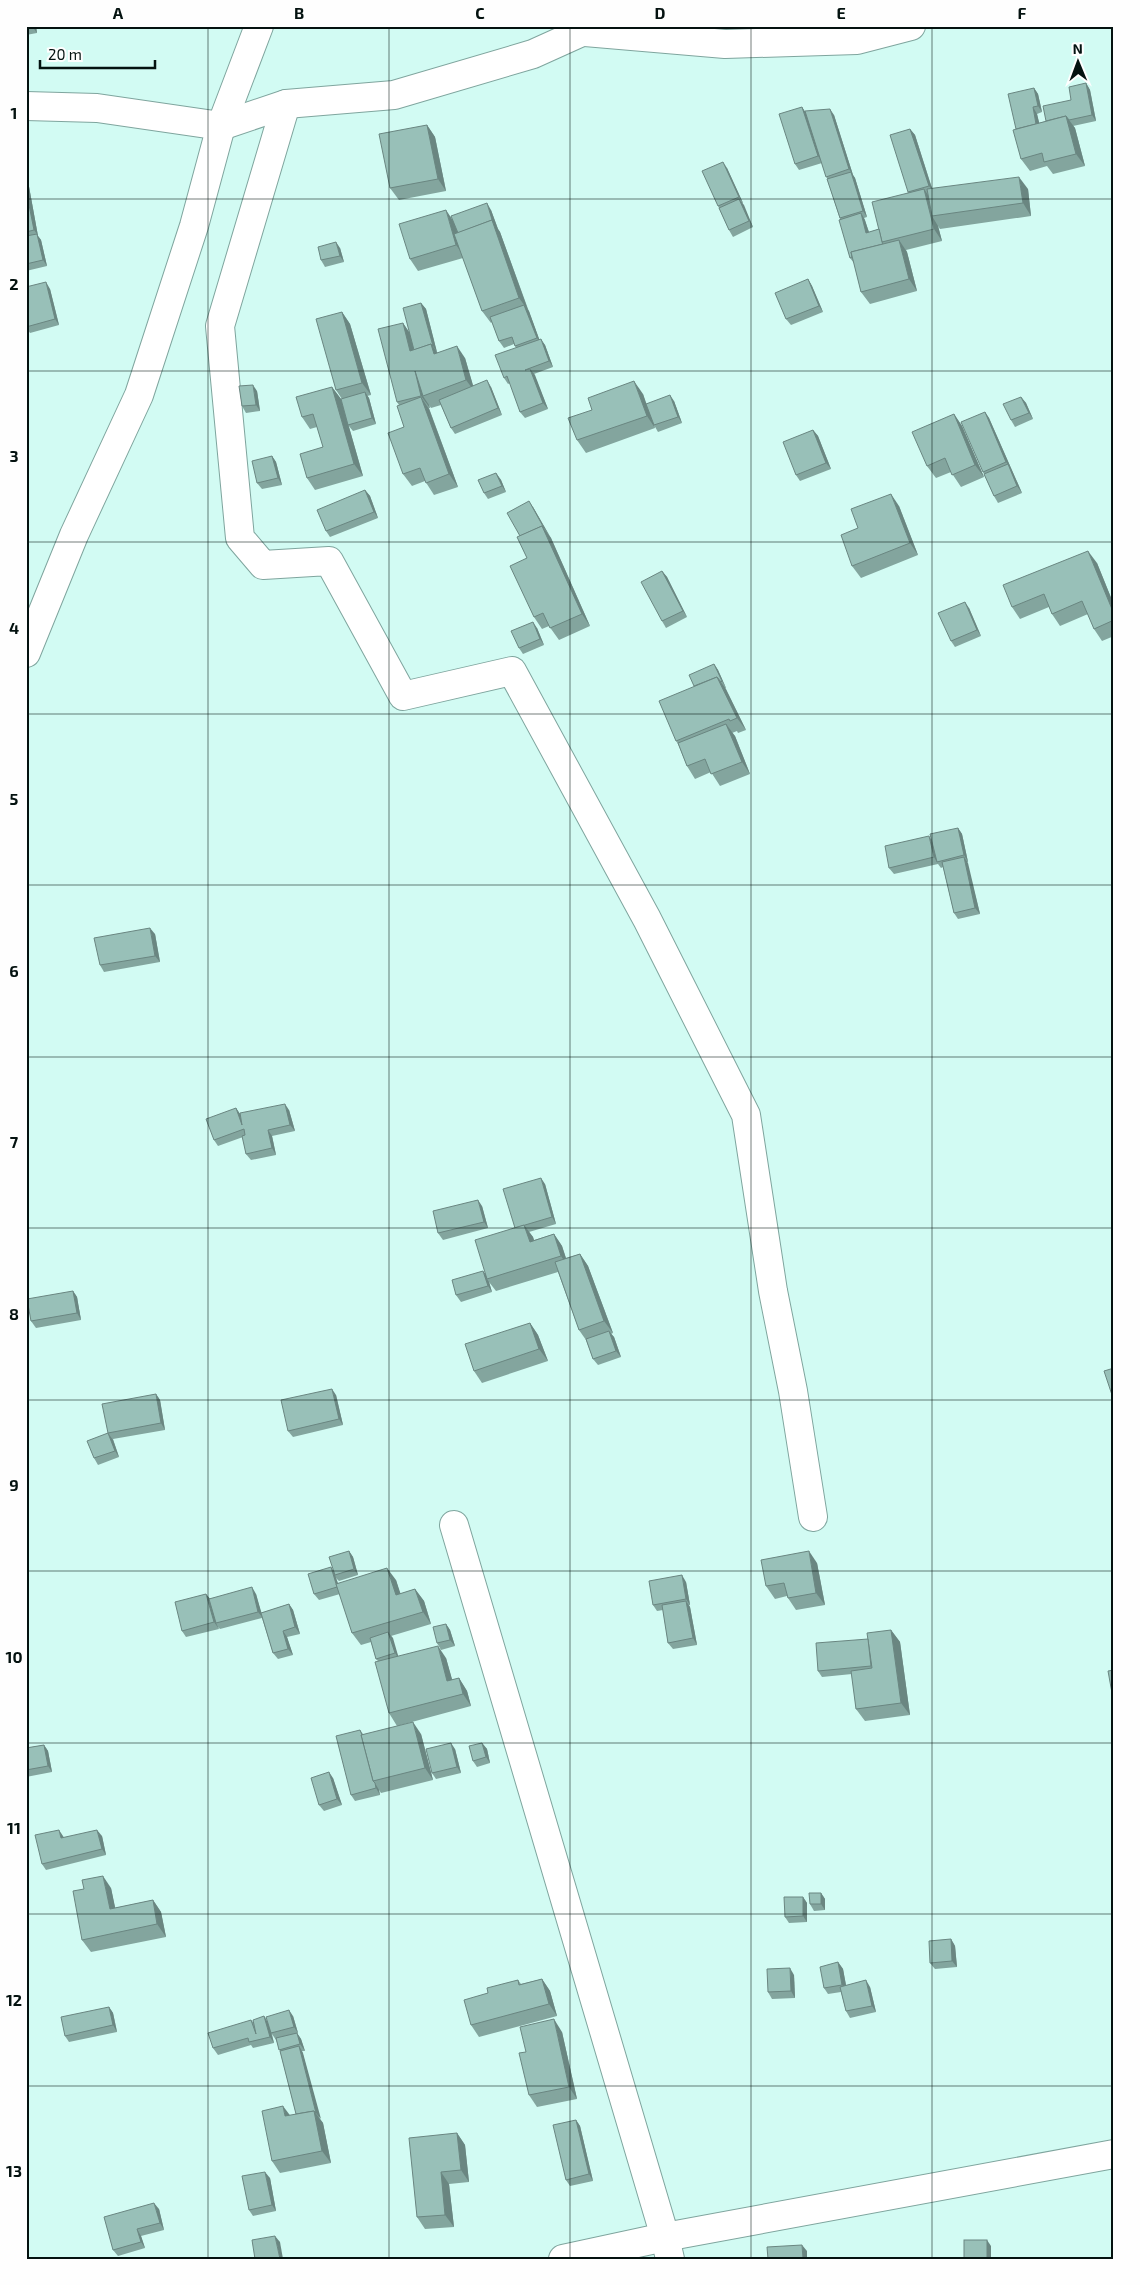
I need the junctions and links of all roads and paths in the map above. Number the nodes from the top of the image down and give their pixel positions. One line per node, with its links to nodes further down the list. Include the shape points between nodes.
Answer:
1 (259, 26): 6 (street)
2 (911, 26): 3 (street, via 857,40 725,44)
3 (590, 29): 4 (street, via 533,54 394,96)
4 (286, 104): 6 (street); 8 (street, via 220,326 240,538 263,564 329,562 403,696 512,671 647,919 746,1114)
5 (26, 106): 6 (street, via 97,108)
6 (221, 126): 7 (street, via 194,226 139,395 74,535)
7 (26, 653)
8 (813, 1517)
9 (454, 1525): 11 (street)
10 (1114, 2154): 11 (street)
11 (668, 2248): 12 (street)
12 (563, 2259)

